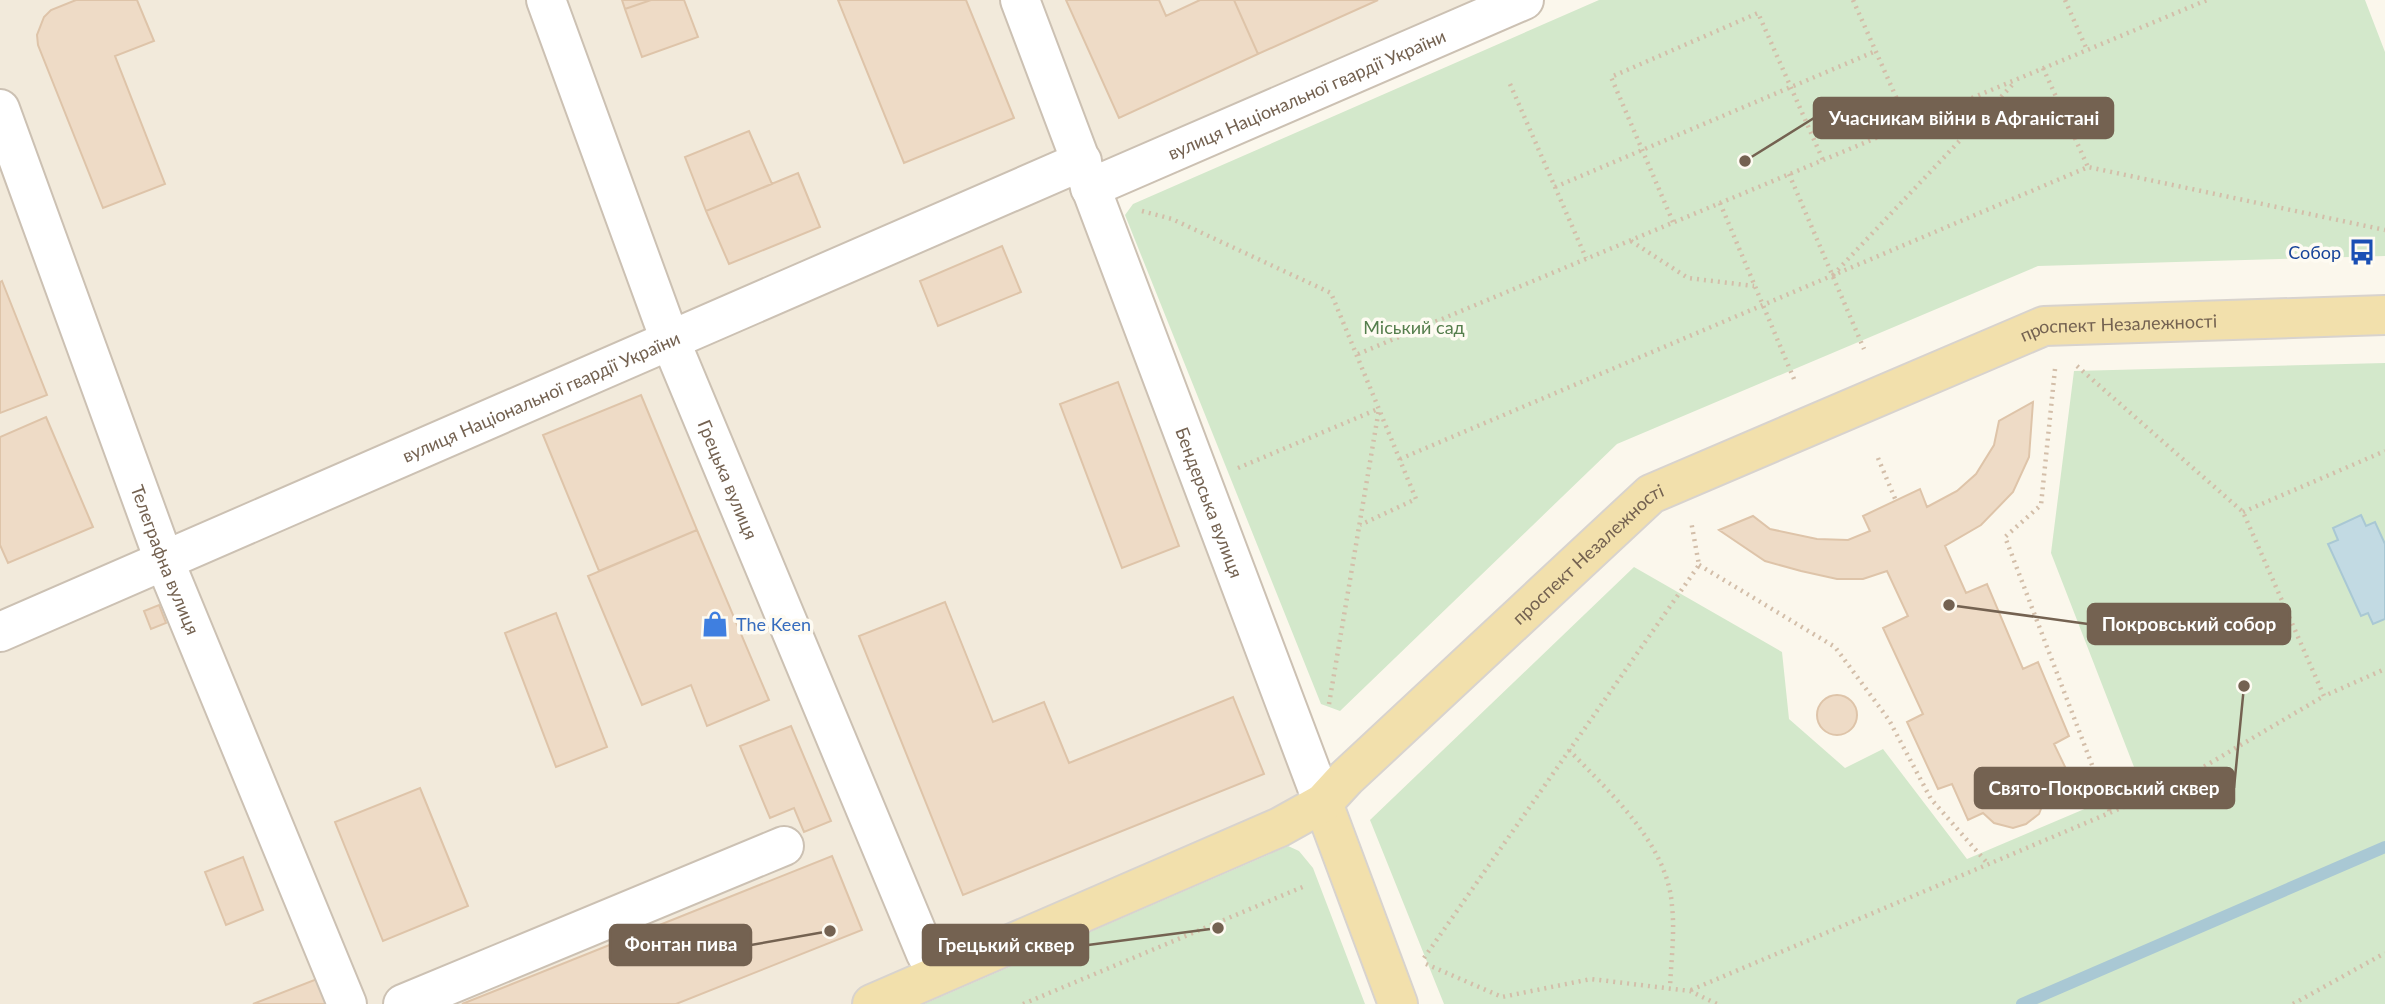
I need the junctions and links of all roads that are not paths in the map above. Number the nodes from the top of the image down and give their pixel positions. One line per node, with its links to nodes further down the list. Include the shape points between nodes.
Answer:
1 (546, 0): 8 (street, Грецька вулиця)
2 (1020, 0): 6 (street, Бендерська вулиця)
3 (1524, 0): 4 (street, вулиця Національної гвардії України)
4 (1472, 10): 6 (street, вулиця Національної гвардії України)
5 (0, 108): 9 (street, Телеграфна вулиця)
6 (1086, 175): 8 (street, вулиця Національної гвардії України); 11 (street, Бендерська вулиця)
7 (2385, 315): 11 (main road, проспект Незалежності, via 2044,326 1651,494)
8 (670, 340): 9 (street, вулиця Національної гвардії України); 13 (street, Грецька вулиця)
9 (164, 560): 10 (street, вулиця Національної гвардії України); 14 (street, Телеграфна вулиця)
10 (0, 632)
11 (1323, 803): 16 (main road, проспект Незалежності, via 1280,827); 17 (main road, Бендерська вулиця)
12 (784, 846): 15 (street)
13 (926, 954)
14 (347, 1004)
15 (403, 1004)
16 (872, 1004)
17 (1398, 1004)

